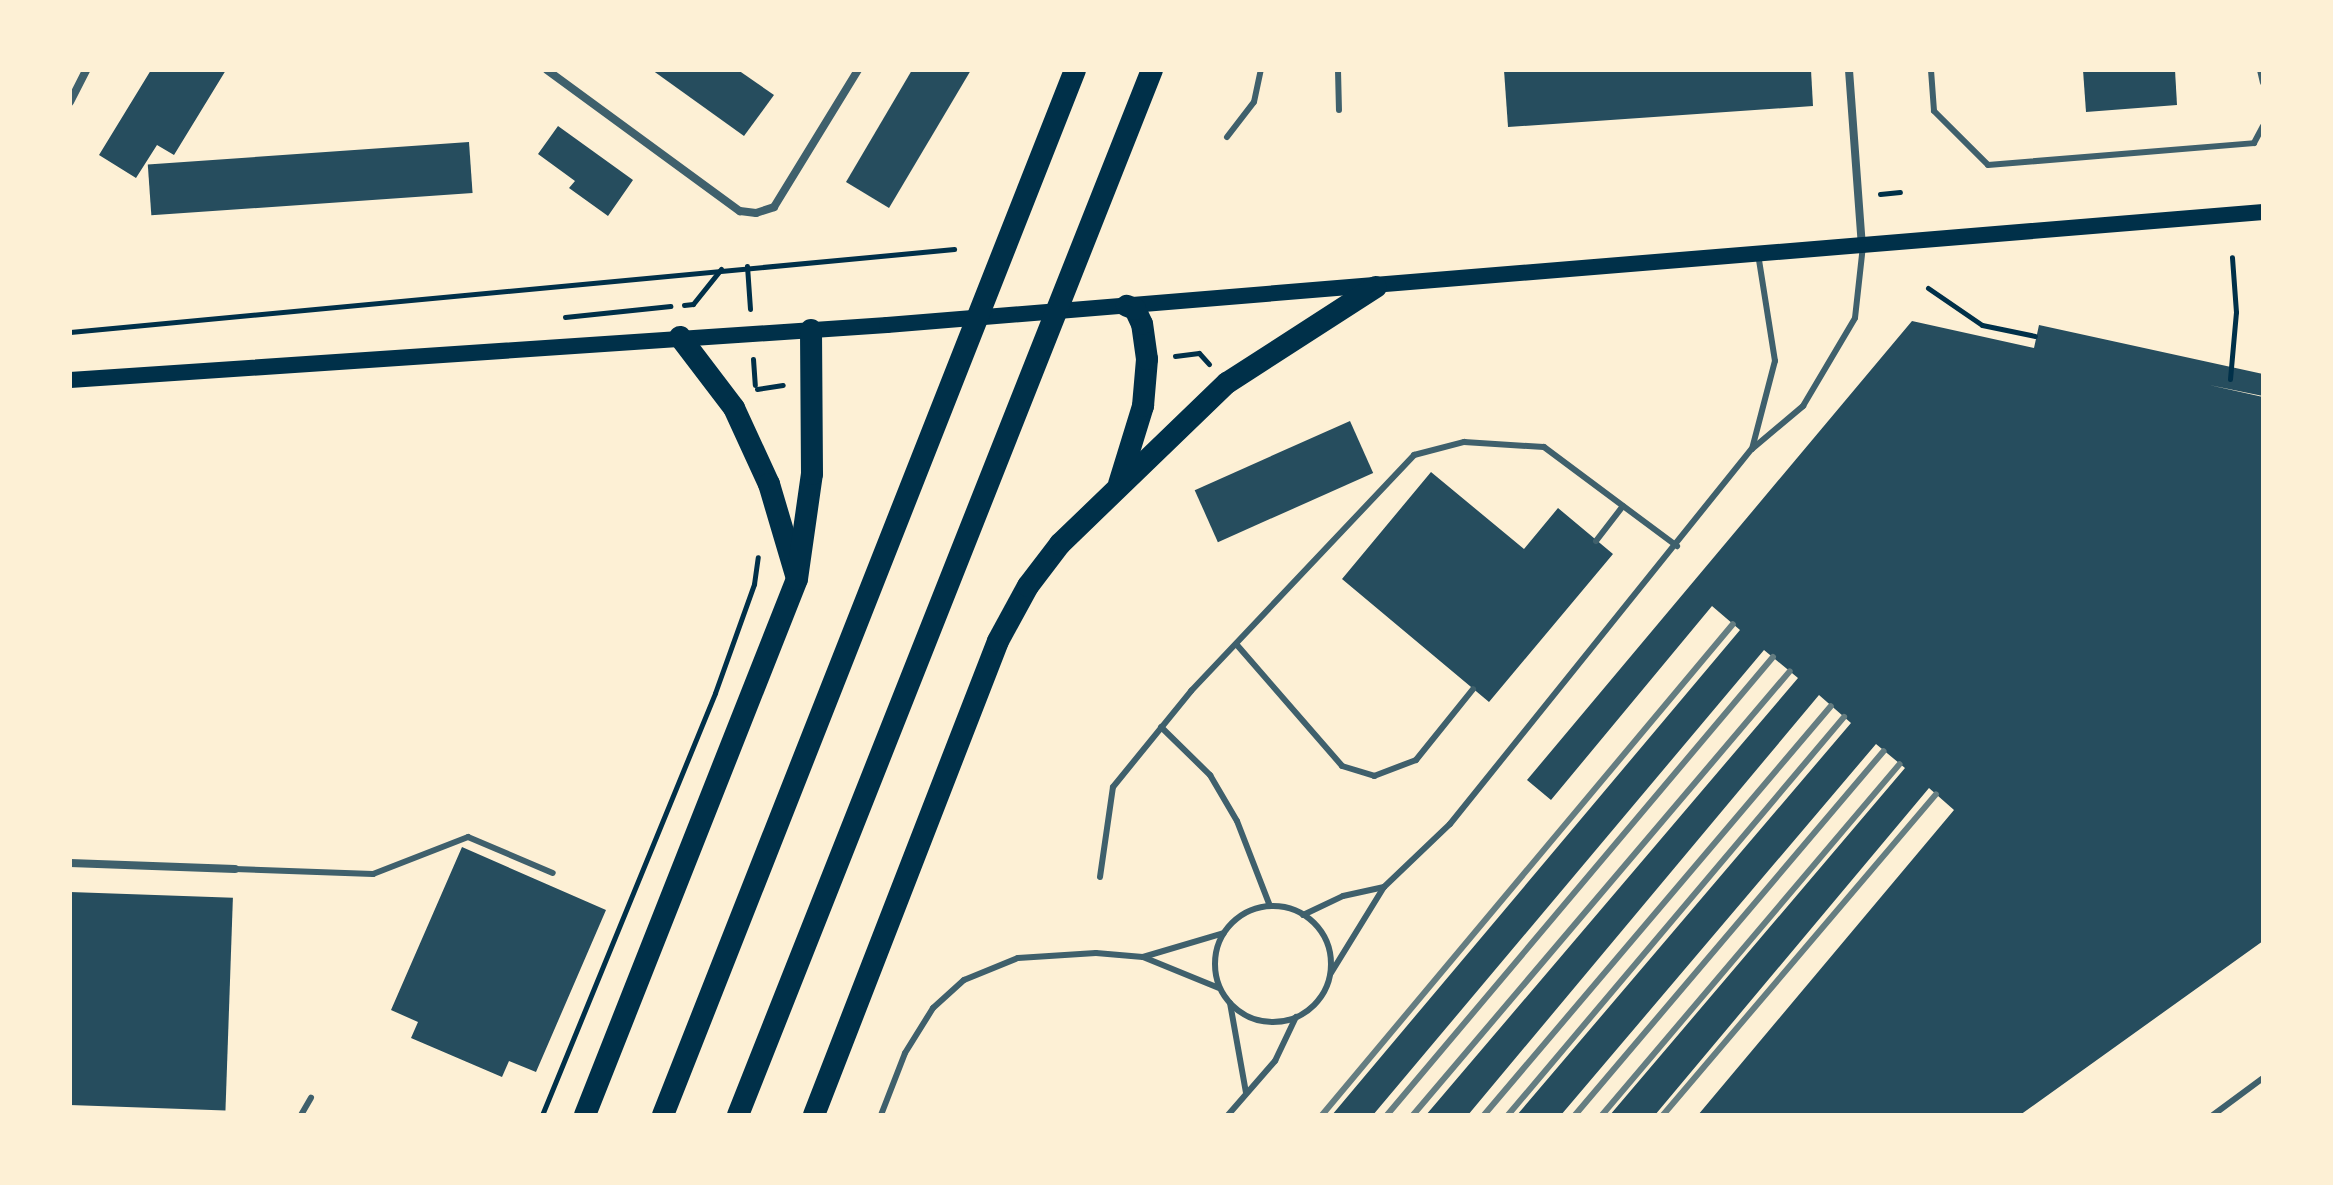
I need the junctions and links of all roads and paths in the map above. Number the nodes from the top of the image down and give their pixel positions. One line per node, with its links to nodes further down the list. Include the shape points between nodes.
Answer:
1 (86, 70): 12 (street)
2 (547, 70): 3 (street, via 740,211 756,213 774,207)
3 (858, 70)
4 (1075, 70): 59 (highway)
5 (1152, 70): 60 (highway)
6 (1261, 70): 15 (lane, via 1254,102)
7 (1338, 70): 13 (lane)
8 (1849, 70): 17 (street)
9 (1931, 70): 14 (lane, via 1934,111 1988,165 2254,143)
10 (2260, 70): 11 (lane)
11 (2263, 83)
12 (70, 102)
13 (1339, 110)
14 (2263, 126)
15 (1227, 137)
16 (2263, 212): 17 (main road)
17 (1863, 246): 19 (main road); 30 (lane, via 1855,318 1832,363 1803,406)
18 (954, 249): 25 (path)
19 (1758, 254): 21 (main road); 30 (lane, via 1775,361)
20 (2232, 257): 28 (path, via 2236,312)
21 (1376, 287): 23 (main road); 31 (highway, via 1227,383)
22 (1928, 288): 26 (path, via 1982,325)
23 (1127, 306): 24 (main road); 31 (highway, via 1135,309 1142,324 1147,359 1143,406)
24 (811, 330): 27 (main road); 35 (highway, via 812,474)
25 (70, 332)
26 (2035, 336)
27 (680, 337): 29 (main road); 35 (highway, via 734,408 769,484)
28 (2230, 379)
29 (70, 380)
30 (1752, 449): 34 (lane)
31 (1117, 489): 61 (highway, via 1060,544 1028,586 998,641)
32 (1623, 506): 33 (lane); 34 (lane); 37 (lane, via 1544,447 1464,442 1414,455)
33 (1596, 541)
34 (1677, 546): 44 (lane, via 1450,824)
35 (797, 579): 58 (highway)
36 (754, 584): 57 (path, via 715,693)
37 (1237, 645): 38 (lane, via 1342,766 1374,776 1416,760); 39 (lane)
38 (1473, 689)
39 (1161, 727): 43 (lane, via 1113,787); 45 (lane, via 1210,775 1237,821)
40 (70, 863): 41 (street)
41 (235, 869): 42 (lane, via 373,874 468,837)
42 (553, 873)
43 (1100, 877)
44 (1384, 887): 46 (lane, via 1343,896); 49 (lane)
45 (1270, 906): 46 (lane); 47 (lane, via 1236,919)
46 (1303, 915): 49 (lane, via 1326,939)
47 (1224, 933): 48 (lane); 50 (lane, via 1216,951)
48 (1143, 957): 50 (lane); 62 (lane, via 1096,953 1018,958 964,980 933,1008 912,1042)
49 (1331, 973): 52 (lane, via 1314,1006)
50 (1219, 988): 51 (lane)
51 (1230, 1003): 52 (lane, via 1262,1022); 54 (lane)
52 (1296, 1017): 54 (lane, via 1275,1061)
53 (2263, 1078): 64 (lane)
54 (1246, 1093): 63 (lane)
55 (311, 1098): 56 (lane)
56 (301, 1115)
57 (542, 1115)
58 (585, 1115)
59 (663, 1115)
60 (738, 1115)
61 (814, 1115)
62 (881, 1115)
63 (1228, 1115)
64 (2213, 1115)

